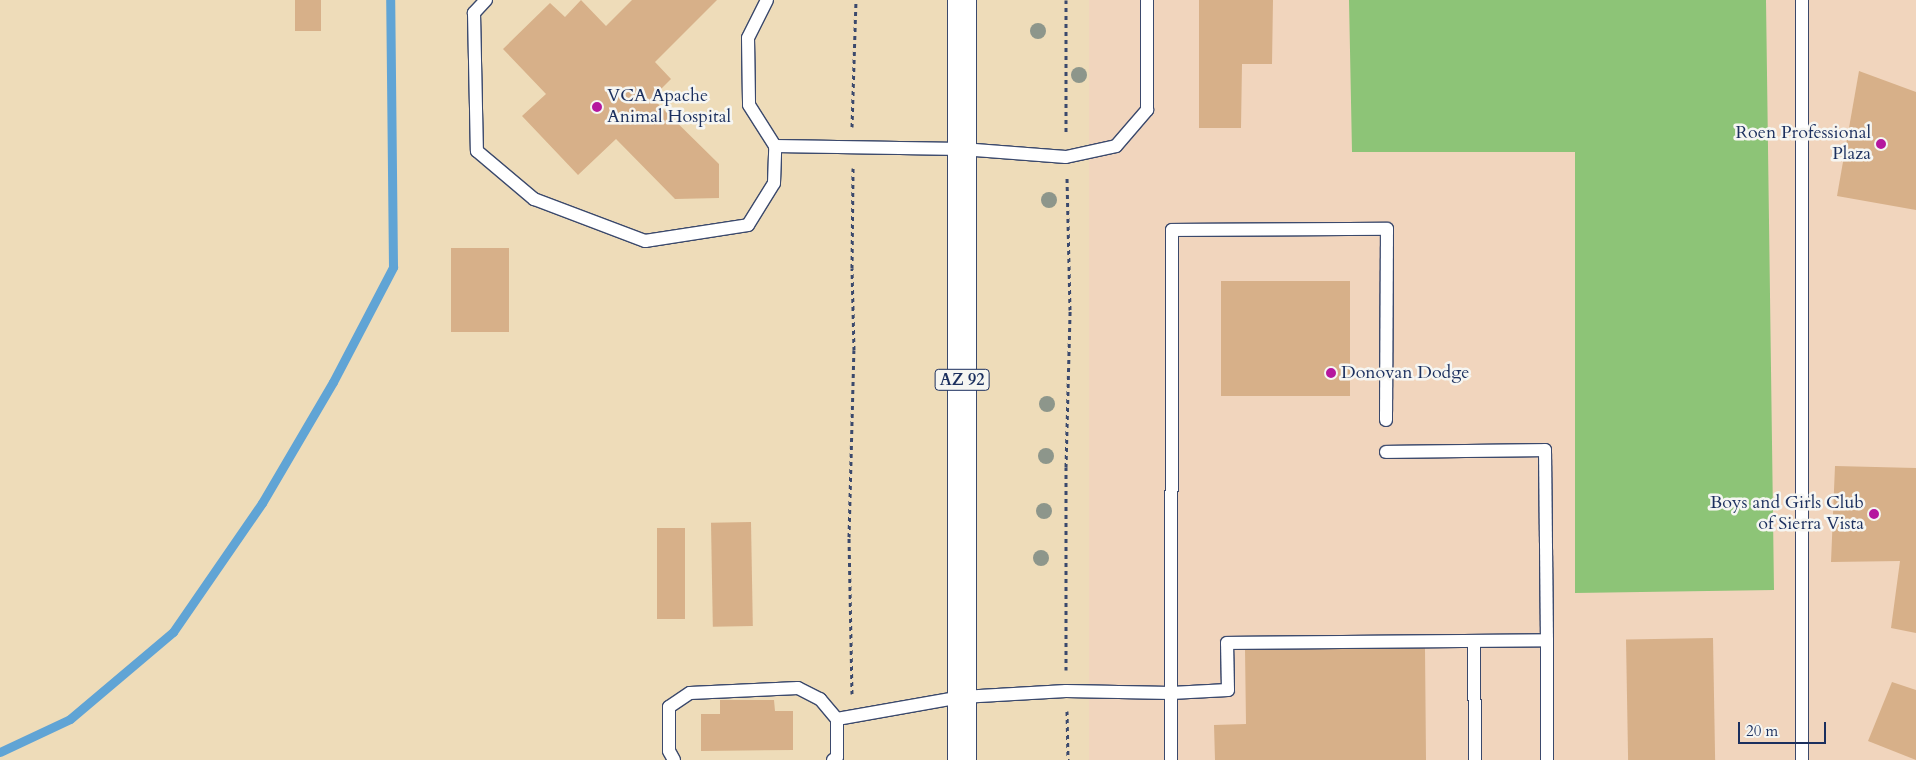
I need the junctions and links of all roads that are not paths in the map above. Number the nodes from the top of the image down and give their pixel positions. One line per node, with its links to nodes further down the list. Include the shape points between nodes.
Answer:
1 (486, 0): 6 (lane, via 474,14 477,151 534,199 645,241 748,224 774,183)
2 (767, 0): 6 (lane, via 748,38 749,105)
3 (962, 0): 7 (main road, AZ 92 / AZ 92)
4 (1147, 0): 7 (lane, via 1148,110 1116,146 1066,157)
5 (1802, 0): 21 (lane)
6 (775, 146): 7 (lane)
7 (962, 149): 13 (main road, AZ 92 / AZ 92)
8 (1386, 420): 12 (lane, via 1387,229 1172,230)
9 (1386, 452): 10 (lane, via 1545,450)
10 (1547, 640): 11 (lane); 20 (lane)
11 (1474, 641): 12 (lane, via 1227,643 1228,690); 19 (lane)
12 (1171, 693): 13 (lane, via 1066,691); 18 (lane)
13 (962, 697): 14 (lane); 17 (main road, AZ 92 / AZ 92)
14 (837, 719): 15 (lane, via 820,698 798,688 690,693 669,707 669,752); 16 (lane, via 837,757)
15 (674, 760)
16 (833, 760)
17 (962, 760)
18 (1171, 760)
19 (1475, 760)
20 (1547, 760)
21 (1802, 760)

